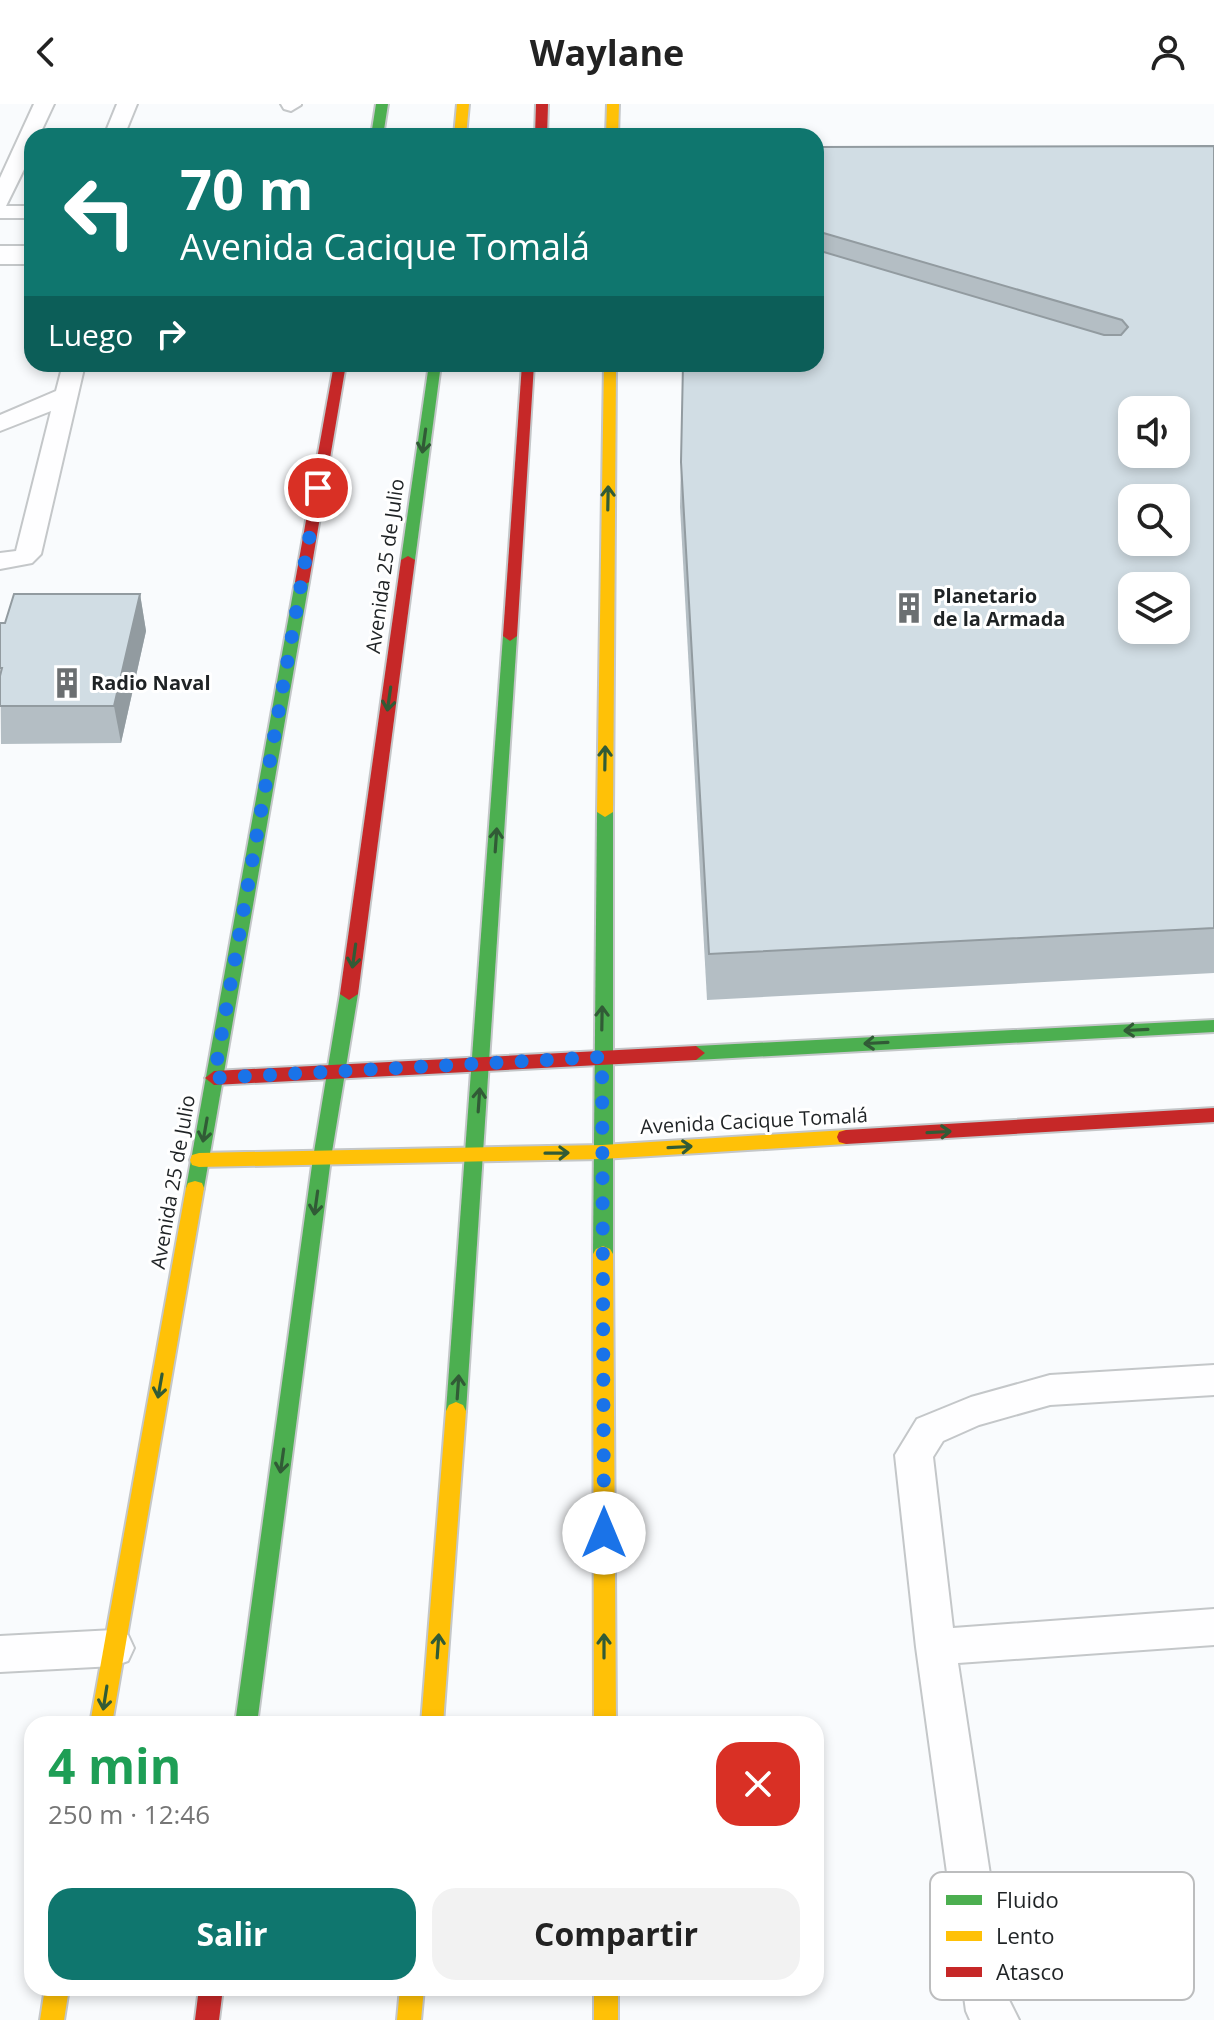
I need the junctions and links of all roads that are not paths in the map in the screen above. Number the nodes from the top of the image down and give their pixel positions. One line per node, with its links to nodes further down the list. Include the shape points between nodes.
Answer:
1 (44, 104): 7 (lane)
2 (127, 104): 8 (lane)
3 (382, 104): 9 (main road)
4 (463, 104): 10 (main road)
5 (542, 104): 11 (main road)
6 (613, 104): 12 (main road)
7 (33, 128)
8 (117, 128)
9 (378, 128)
10 (461, 128)
11 (541, 128)
12 (612, 128)
13 (24, 148): 14 (lane)
14 (0, 201)
15 (0, 212): 16 (lane)
16 (24, 212)
17 (0, 255): 18 (street)
18 (24, 255)
19 (0, 277): 20 (street)
20 (24, 277)
21 (72, 372): 26 (lane)
22 (339, 372): 33 (main road, Avenida 25 de Julio)
23 (434, 372): 32 (main road, Avenida 25 de Julio, one-way to 32)
24 (527, 372): 31 (main road, one-way to 24)
25 (610, 372): 30 (main road, one-way to 25)
26 (65, 396): 27 (lane); 28 (lane, via 28,554)
27 (0, 424)
28 (0, 561)
29 (1214, 1026): 30 (main road, one-way to 30)
30 (602, 1057): 31 (main road); 35 (main road)
31 (482, 1063): 32 (main road); 36 (main road, one-way to 31)
32 (338, 1071): 33 (main road); 37 (main road, Avenida 25 de Julio)
33 (214, 1078): 38 (main road, Avenida 25 de Julio, one-way to 38)
34 (1214, 1115): 35 (main road, Avenida Cacique Tomalá, one-way to 34)
35 (602, 1152): 36 (main road, Avenida Cacique Tomalá, one-way to 35); 47 (main road, one-way to 35)
36 (476, 1154): 37 (main road, Avenida Cacique Tomalá); 46 (main road, one-way to 36)
37 (322, 1158): 38 (main road, Avenida Cacique Tomalá); 45 (main road, Avenida 25 de Julio, one-way to 45)
38 (199, 1160): 42 (main road, Avenida 25 de Julio, one-way to 42)
39 (1214, 1380): 41 (lane, via 1050,1390 971,1412 930,1430 914,1455)
40 (1214, 1627): 41 (lane)
41 (936, 1647): 48 (lane)
42 (114, 1648): 43 (lane); 44 (main road, Avenida 25 de Julio, one-way to 44)
43 (0, 1654)
44 (102, 1716)
45 (247, 1716)
46 (433, 1716)
47 (605, 1716)
48 (968, 1872)
49 (56, 1996): 54 (main road)
50 (210, 1996): 55 (main road)
51 (411, 1996): 56 (main road)
52 (606, 1996): 57 (main road)
53 (986, 2000): 58 (lane)
54 (52, 2020)
55 (207, 2020)
56 (409, 2020)
57 (606, 2020)
58 (997, 2020)

